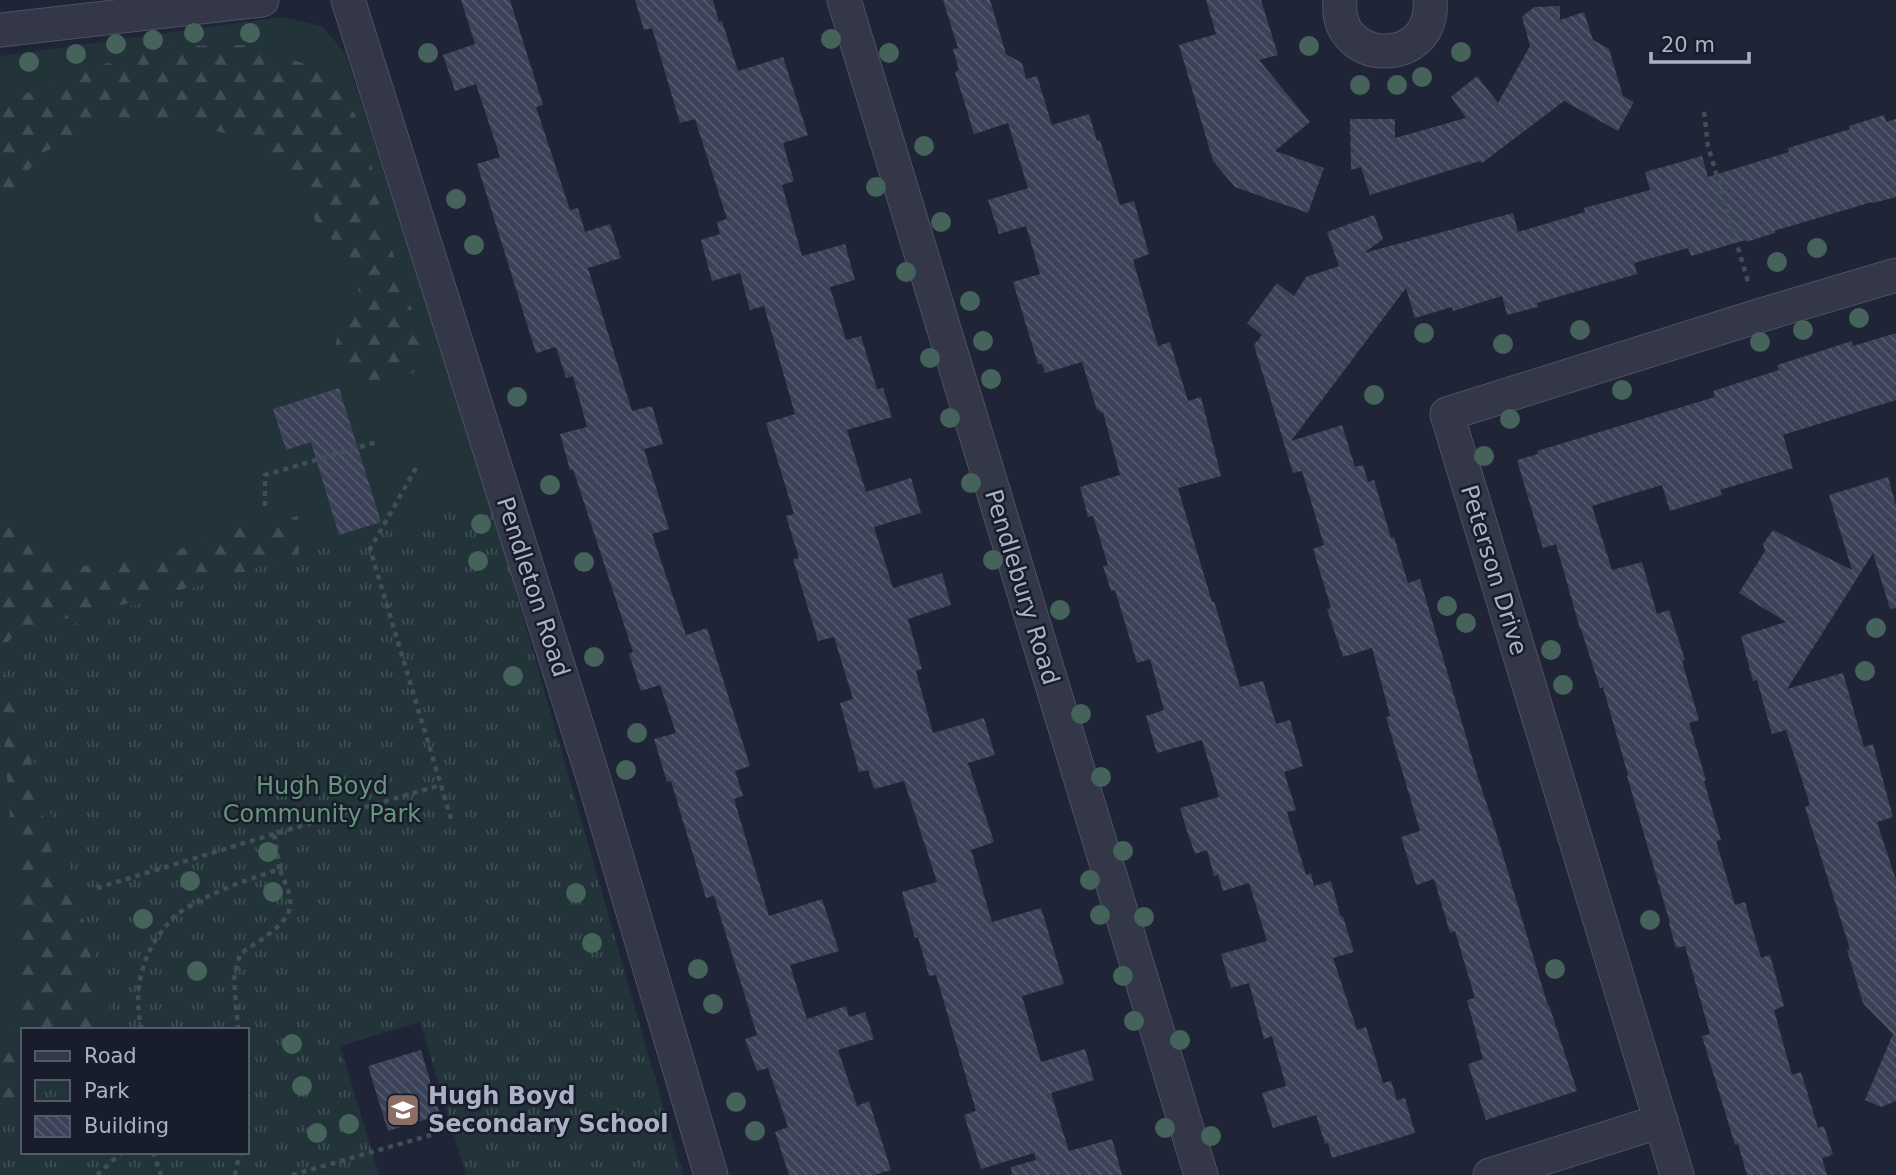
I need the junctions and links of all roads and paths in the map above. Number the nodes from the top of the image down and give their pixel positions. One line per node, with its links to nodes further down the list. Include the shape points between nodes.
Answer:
1 (261, 0): 6 (street)
2 (348, 0): 29 (street, Pendleton Road, via 593,777)
3 (844, 0): 30 (street, Pendlebury Road)
4 (1340, 0): 5 (street, via 1343,25 1352,38 1379,52 1408,46 1420,36 1428,24)
5 (1430, 0)
6 (0, 30)
7 (1704, 112): 9 (path, via 1708,146)
8 (1896, 275): 9 (street, Peterson Drive)
9 (1758, 316): 20 (street, Peterson Drive, via 1447,414)
10 (377, 442): 12 (path, via 265,475)
11 (416, 468): 13 (path, via 370,549)
12 (265, 506)
13 (441, 785): 14 (path); 15 (path)
14 (452, 822)
15 (274, 834): 16 (path); 17 (path)
16 (280, 869): 18 (path, via 233,884 177,914 142,965 138,992); 19 (path, via 291,904 288,917 240,954 234,979)
17 (97, 888)
18 (141, 1028)
19 (238, 1028)
20 (1661, 1121): 31 (street); 32 (street, Peterson Drive)
21 (431, 1135): 28 (path)
22 (120, 1154): 25 (path)
23 (154, 1154): 26 (path)
24 (240, 1154): 27 (path)
25 (97, 1175)
26 (161, 1175)
27 (235, 1175)
28 (292, 1175)
29 (711, 1175)
30 (1201, 1175)
31 (1490, 1175)
32 (1676, 1175)

